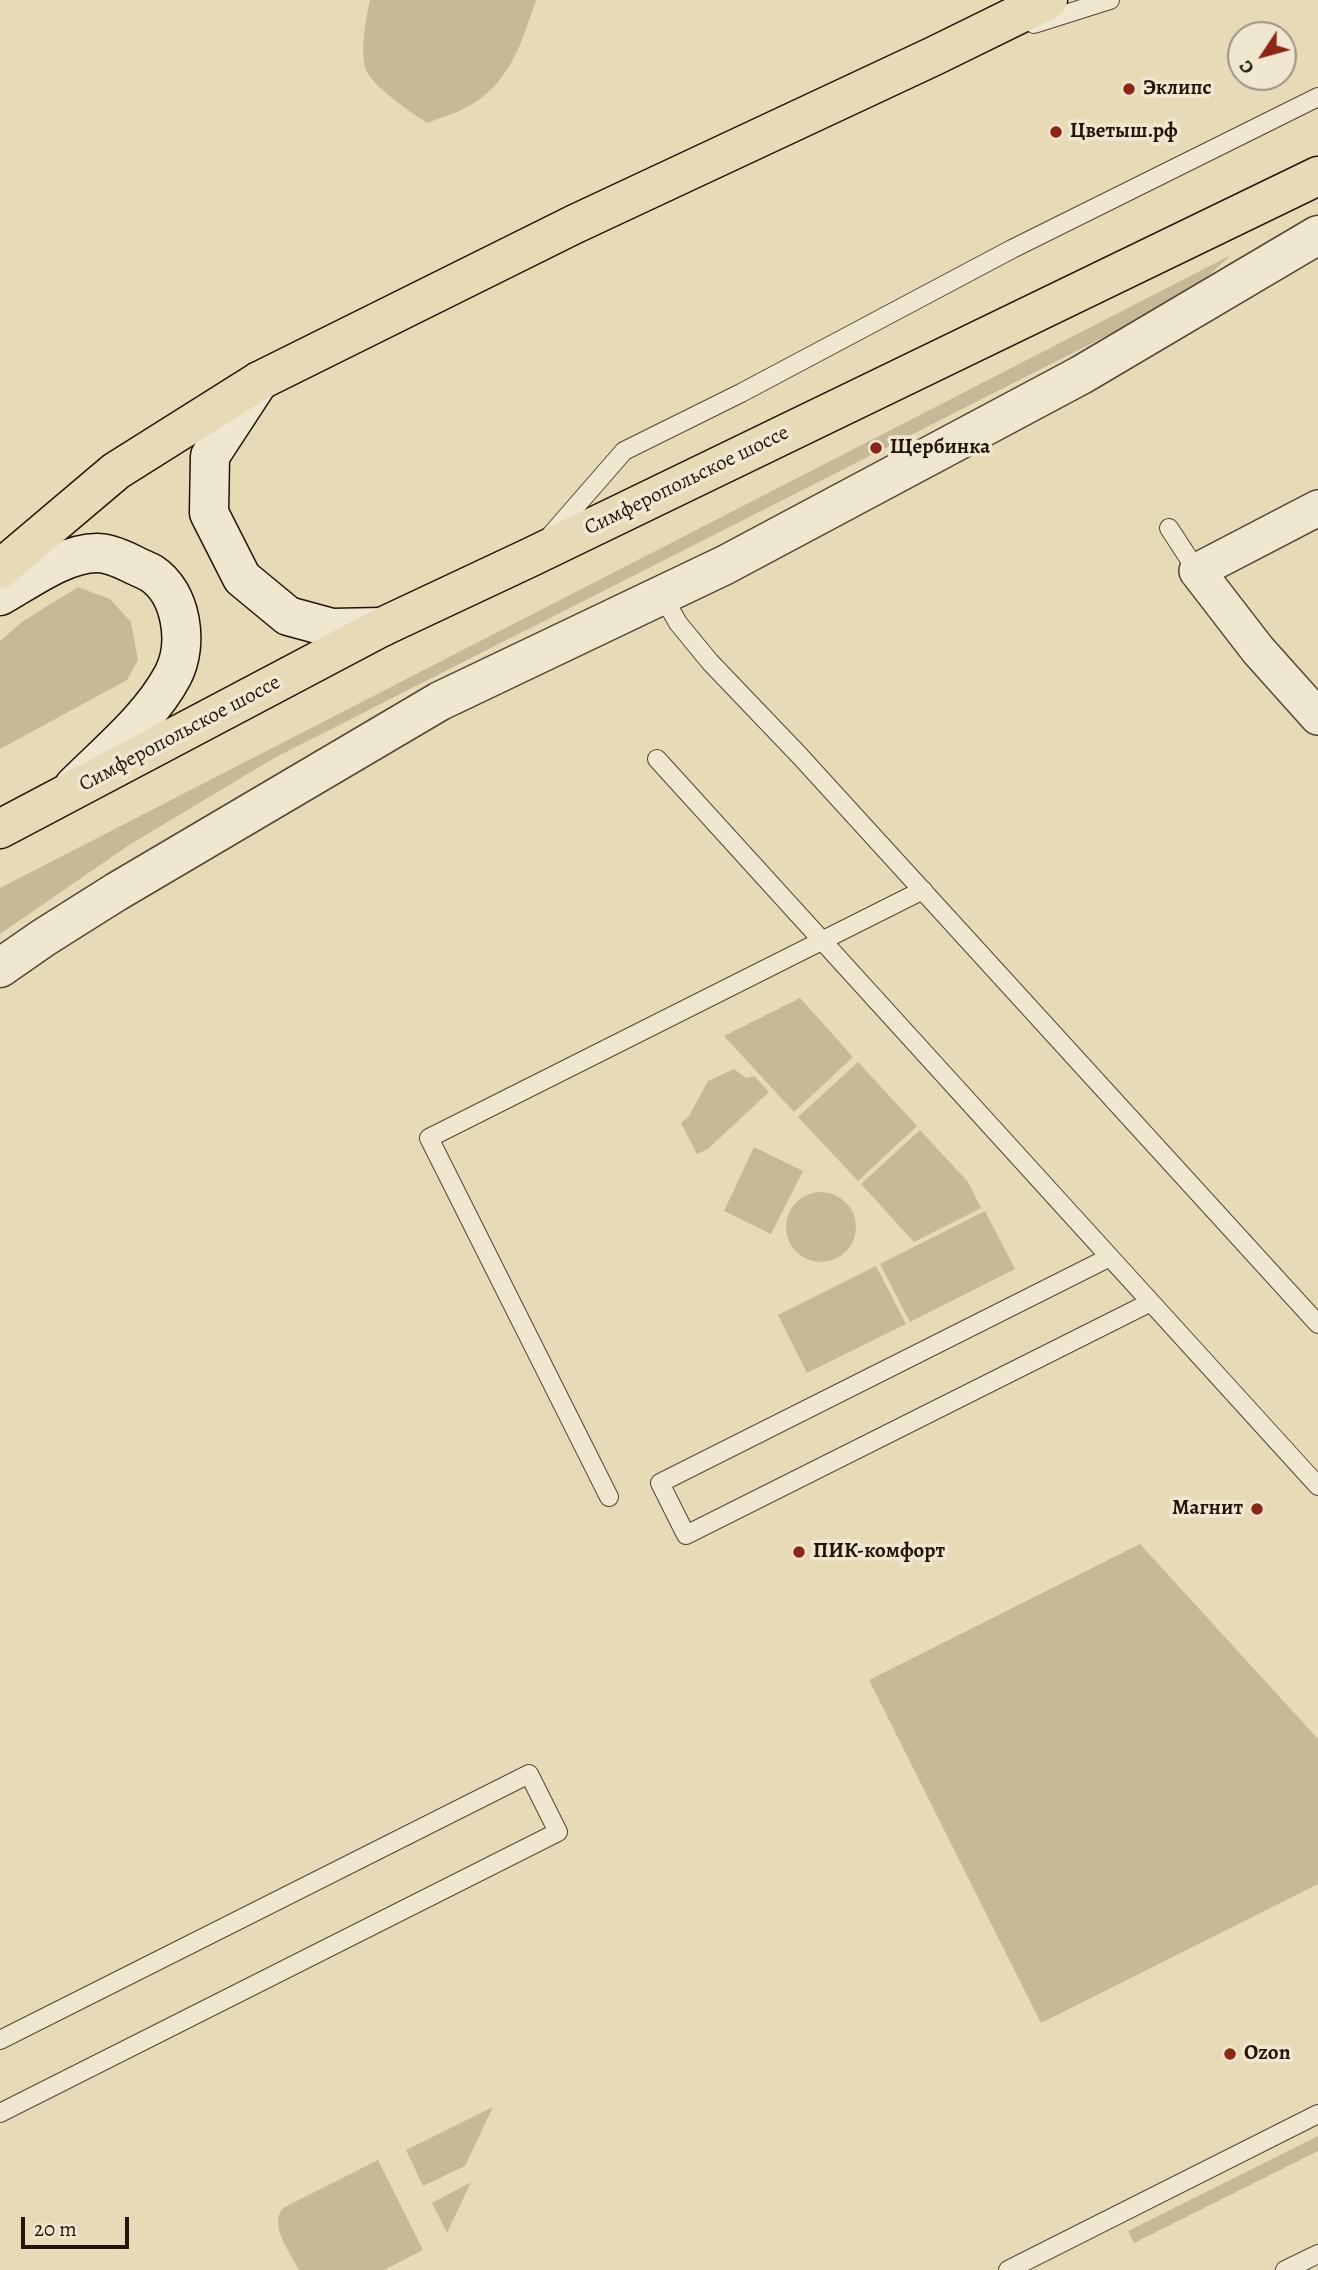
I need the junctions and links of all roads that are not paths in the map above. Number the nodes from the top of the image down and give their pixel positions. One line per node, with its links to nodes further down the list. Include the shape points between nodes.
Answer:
1 (1048, 0): 3 (main road)
2 (1111, 0): 3 (lane)
3 (934, 56): 7 (main road, via 575,224)
4 (1318, 97): 10 (lane, via 1012,249 624,451)
5 (1318, 176): 10 (main road, Симферопольское шоссе)
6 (1318, 235): 13 (street, via 1081,375)
7 (259, 381): 11 (main road, via 116,471); 15 (street, via 210,456 209,513 242,578 288,616 332,628)
8 (1318, 508): 12 (street)
9 (1169, 527): 12 (lane)
10 (531, 557): 15 (main road, Симферопольское шоссе)
11 (0, 569)
12 (1197, 571): 16 (street, via 1258,650)
13 (662, 595): 20 (lane, via 710,662); 22 (street, via 440,701 117,892)
14 (0, 596): 18 (street, via 63,561 97,553 153,574 170,593 179,617 183,643 173,674 143,717)
15 (382, 627): 18 (main road, Симферопольское шоссе)
16 (1318, 716)
17 (657, 759): 21 (lane)
18 (62, 797): 19 (main road, Симферопольское шоссе)
19 (0, 829)
20 (923, 890): 21 (lane); 25 (lane)
21 (822, 941): 23 (lane); 27 (lane, via 429,1138)
22 (0, 968)
23 (1110, 1257): 24 (lane); 24 (lane, via 660,1483 686,1535)
24 (1151, 1302): 26 (lane)
25 (1318, 1324)
26 (1318, 1486)
27 (609, 1497)
28 (0, 2040): 29 (lane, via 529,1774 558,1832)
29 (0, 2113)
30 (1318, 2114): 32 (lane)
31 (1318, 2254): 34 (lane)
32 (1037, 2264): 33 (lane)
33 (1008, 2270)
34 (1285, 2270)

